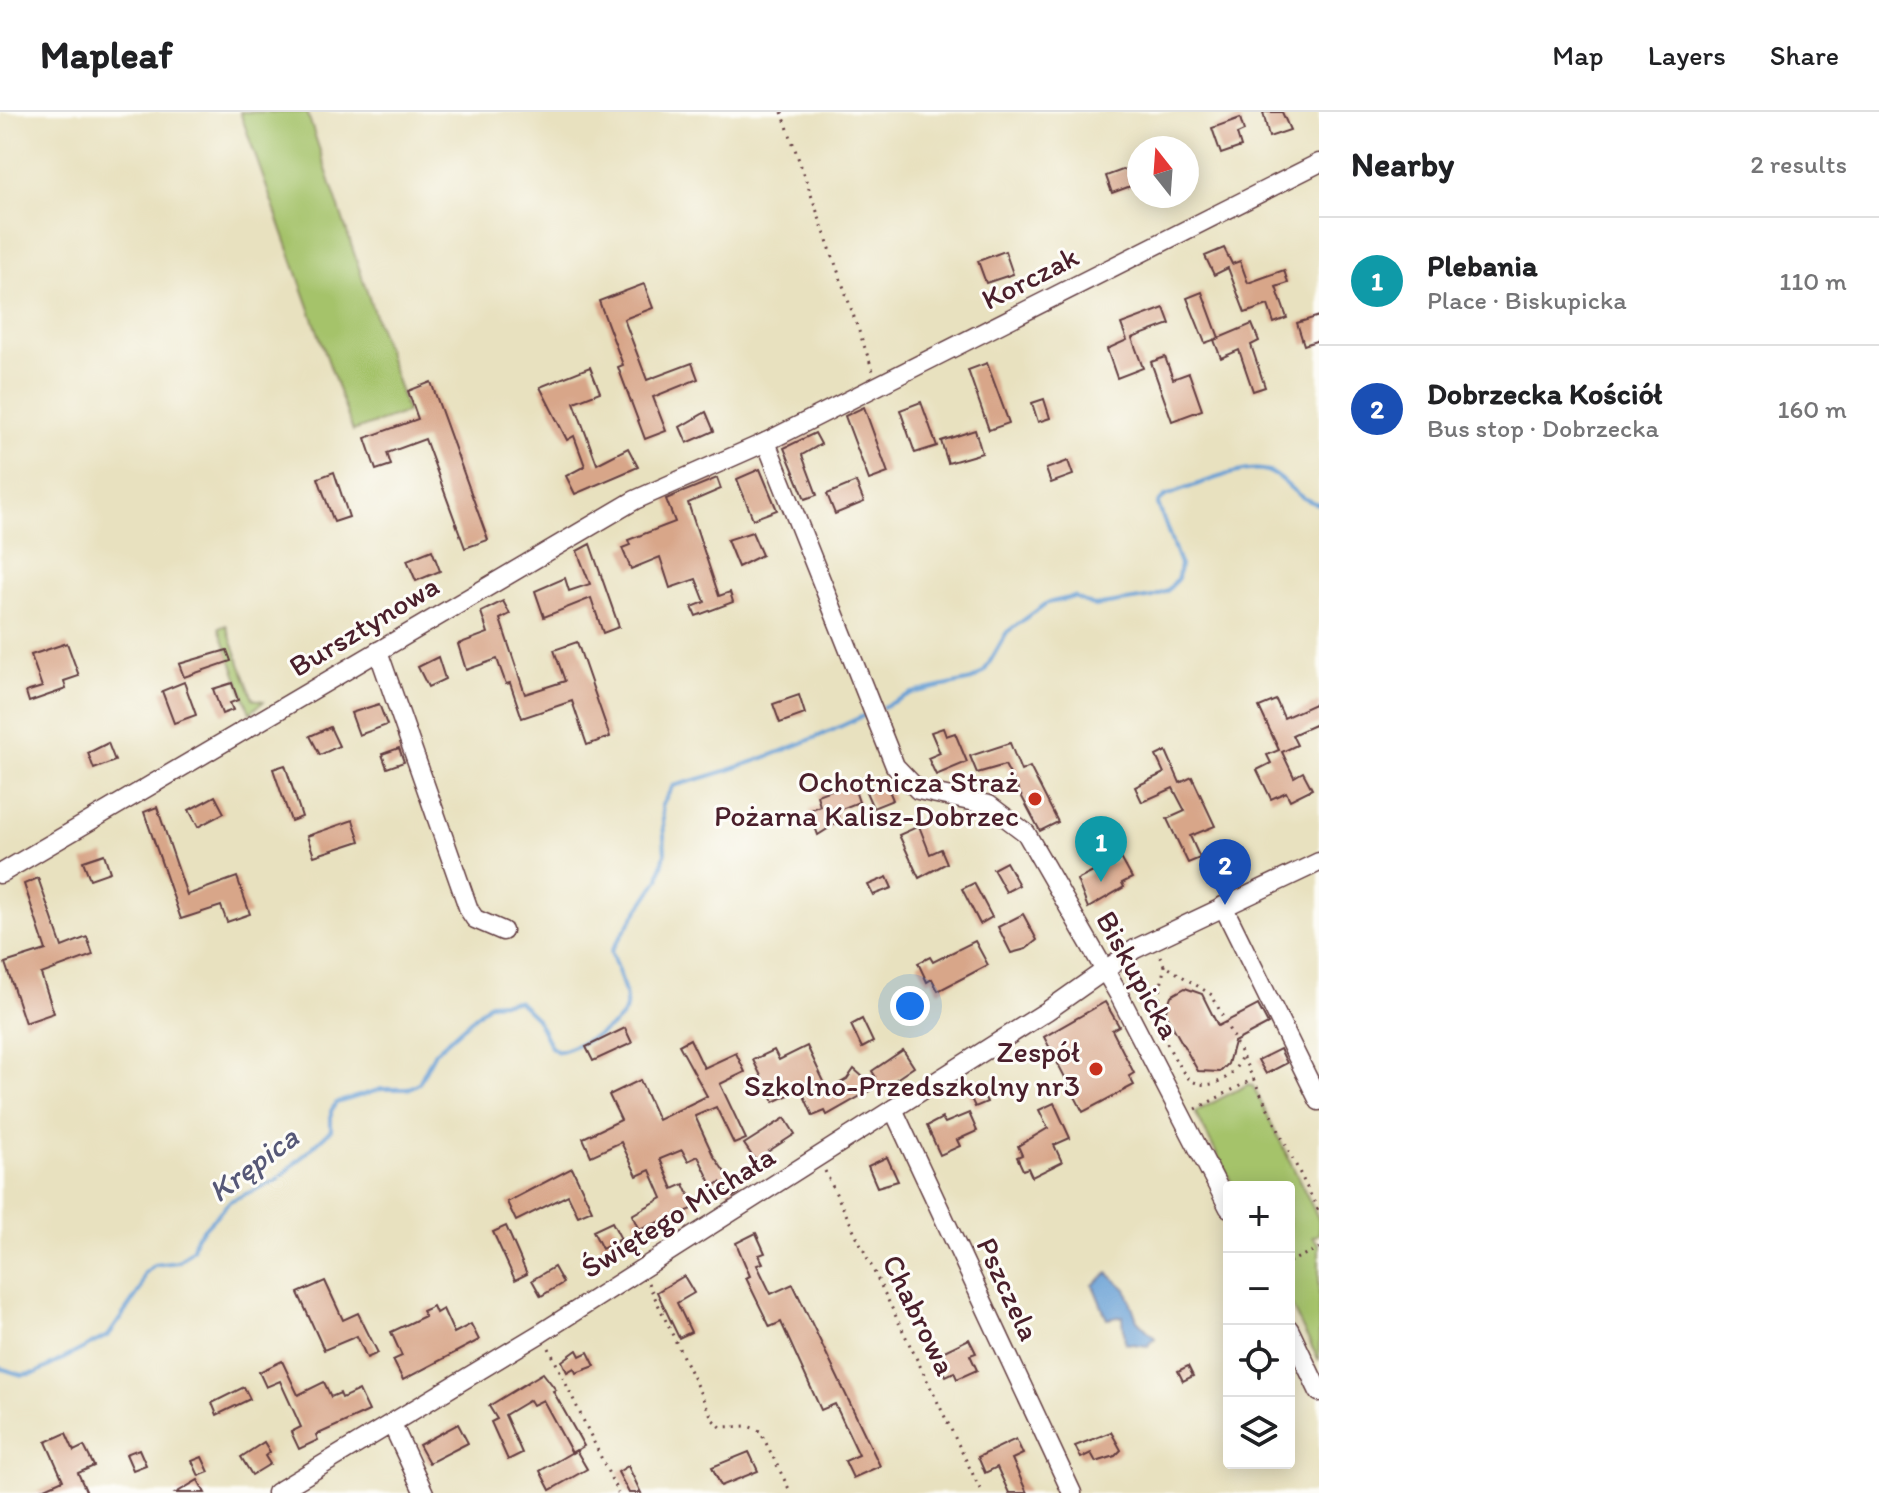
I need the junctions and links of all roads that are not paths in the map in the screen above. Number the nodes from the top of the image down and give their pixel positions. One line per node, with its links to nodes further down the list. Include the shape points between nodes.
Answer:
1 (1319, 163): 2 (street, Korczak)
2 (766, 442): 3 (street, Bursztynowa, via 635,500); 8 (street, Biskupicka, via 870,711 901,775 918,790 973,799 1016,822 1036,846)
3 (378, 651): 5 (street, Bursztynowa); 7 (street, via 469,910 475,919)
4 (1319, 862): 6 (street, Świętego Michała)
5 (0, 874)
6 (1223, 906): 8 (street, Świętego Michała, via 1151,940); 9 (street)
7 (503, 931)
8 (1105, 971): 10 (street, Świętego Michała); 11 (street, Biskupicka)
9 (1319, 1101)
10 (893, 1109): 14 (street, Świętego Michała); 17 (street, Pszczela)
11 (1223, 1196)
12 (1295, 1342): 13 (street)
13 (1319, 1392)
14 (392, 1424): 15 (street, Świętego Michała); 16 (street)
15 (276, 1493)
16 (424, 1493)
17 (1072, 1493)

